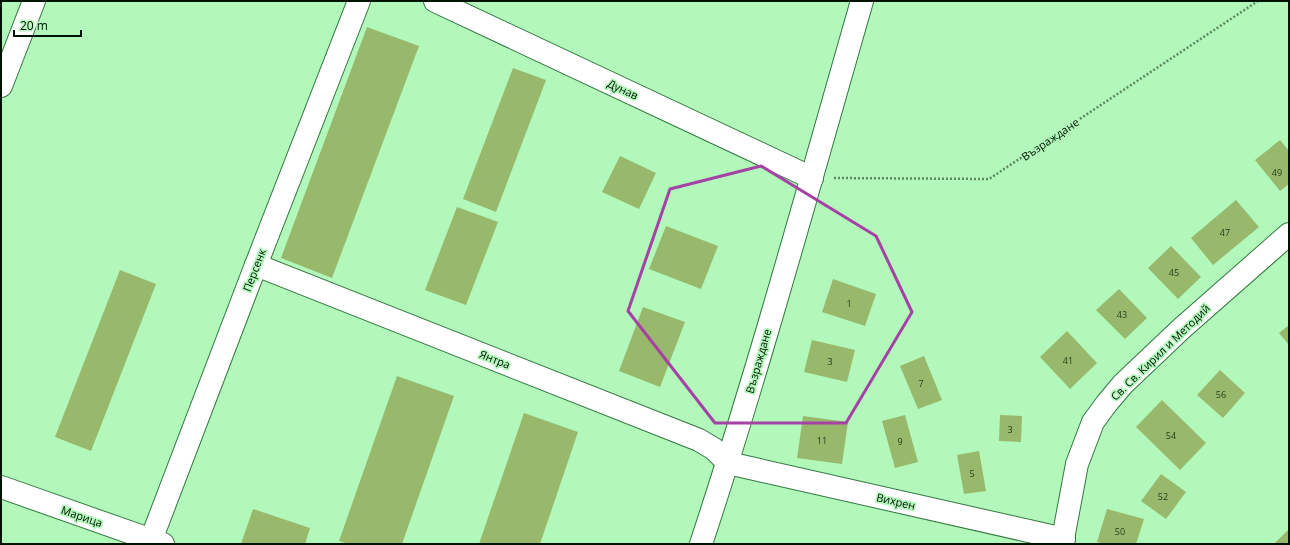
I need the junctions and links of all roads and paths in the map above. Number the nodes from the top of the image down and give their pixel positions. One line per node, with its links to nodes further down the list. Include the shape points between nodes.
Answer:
1 (34, 1): 6 (street)
2 (359, 1): 9 (street, Персенк)
3 (435, 1): 7 (street, Дунав)
4 (862, 1): 7 (street, Възраждане)
5 (1258, 1): 7 (path, Възраждане, via 989,179)
6 (1, 86)
7 (812, 178): 10 (street, Възраждане)
8 (1289, 234): 12 (street, Св. Св. Кирил и Методий, via 1181,329 1124,384 1093,422 1077,464)
9 (256, 265): 10 (street, Янтра, via 699,440 714,449); 13 (street, Персенк)
10 (728, 463): 12 (street, Вихрен); 14 (street, Възраждане)
11 (1, 487): 13 (street, Марица)
12 (1063, 541)
13 (157, 542)
14 (701, 544)

